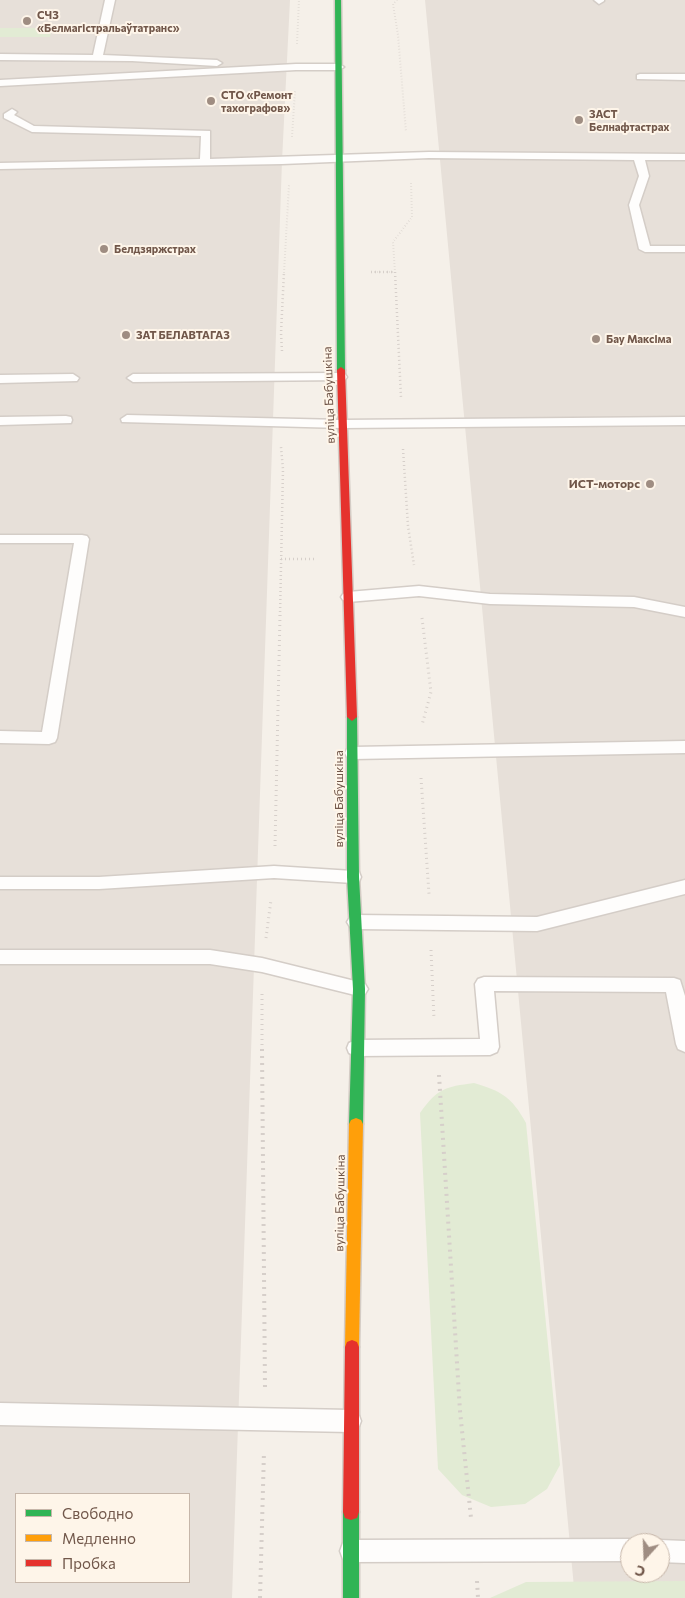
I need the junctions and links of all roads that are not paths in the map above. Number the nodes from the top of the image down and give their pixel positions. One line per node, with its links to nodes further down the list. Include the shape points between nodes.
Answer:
1 (110, 0): 4 (lane)
2 (338, 0): 6 (street, вуліца Бабушкіна)
3 (0, 57): 4 (lane)
4 (97, 58): 5 (lane)
5 (296, 67): 6 (lane); 9 (lane)
6 (339, 67): 13 (street, вуліца Бабушкіна)
7 (640, 77): 8 (lane)
8 (685, 77)
9 (0, 83)
10 (12, 112): 14 (lane, via 8,116 32,129 206,133)
11 (639, 157): 12 (lane); 13 (lane, via 408,156); 16 (lane, via 644,176 634,205 645,249)
12 (685, 157)
13 (340, 159): 14 (lane); 17 (street, вуліца Бабушкіна)
14 (205, 162): 15 (lane)
15 (0, 166)
16 (685, 249)
17 (341, 377): 20 (lane); 25 (street, вуліца Бабушкіна)
18 (0, 378): 19 (lane)
19 (73, 378)
20 (133, 378)
21 (127, 419): 25 (lane)
22 (66, 420): 23 (lane)
23 (0, 421)
24 (685, 421): 25 (lane)
25 (342, 424): 27 (street, вуліца Бабушкіна)
26 (0, 539): 29 (lane, via 82,539 49,738)
27 (348, 596): 28 (lane, via 419,591 490,599 634,602); 31 (street, вуліца Бабушкіна)
28 (685, 612)
29 (0, 737)
30 (685, 747): 31 (lane)
31 (353, 753): 32 (street, вуліца Бабушкіна)
32 (353, 877): 33 (lane, via 274,872 99,883); 35 (street, вуліца Бабушкіна)
33 (0, 883)
34 (685, 886): 35 (lane, via 537,924)
35 (356, 922): 37 (street, вуліца Бабушкіна)
36 (0, 956): 37 (lane, via 210,957 262,965)
37 (359, 989): 39 (street, вуліца Бабушкіна)
38 (685, 1044): 39 (lane, via 674,985 484,984 490,1047)
39 (356, 1048): 41 (street, вуліца Бабушкіна)
40 (0, 1414): 41 (lane)
41 (350, 1420): 43 (street, вуліца Бабушкіна)
42 (620, 1550): 43 (lane)
43 (351, 1551): 46 (street, вуліца Бабушкіна)
44 (670, 1551): 45 (lane)
45 (685, 1552)
46 (351, 1598)

